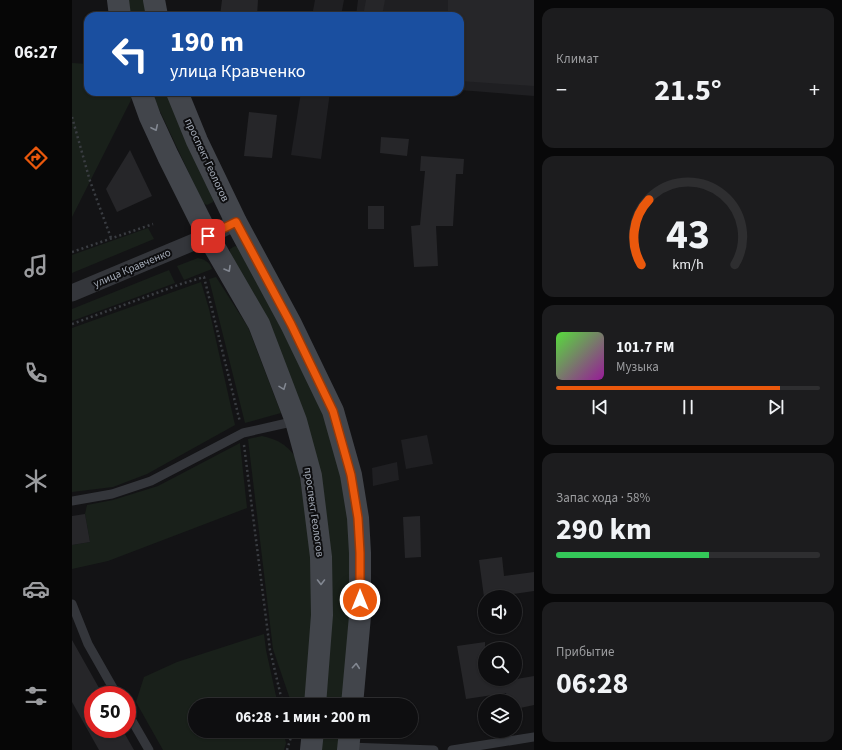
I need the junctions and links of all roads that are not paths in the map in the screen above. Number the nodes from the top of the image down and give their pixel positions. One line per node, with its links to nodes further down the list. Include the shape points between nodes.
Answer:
1 (118, 0): 3 (main road)
2 (154, 0): 4 (main road)
3 (120, 12)
4 (156, 12)
5 (142, 96): 8 (main road, проспект Геологов, one-way to 8, via 162,143)
6 (179, 96): 7 (main road, проспект Геологов)
7 (236, 222): 8 (street, улица Кравченко); 15 (main road, проспект Геологов, one-way to 7, via 360,616 360,553 358,518 351,475 333,411 291,324)
8 (208, 236): 9 (street, улица Кравченко); 10 (main road, проспект Геологов, one-way to 10, via 259,324)
9 (72, 293)
10 (296, 421): 11 (lane, via 243,433 151,481 112,494); 14 (main road, проспект Геологов, one-way to 14, via 311,476 321,557 322,615)
11 (72, 501)
12 (72, 604): 13 (lane, via 88,644)
13 (112, 686)
14 (316, 698)
15 (353, 698)
16 (136, 728): 20 (lane)
17 (534, 737): 23 (lane)
18 (312, 738): 21 (main road)
19 (349, 743): 22 (lane)
20 (149, 750)
21 (311, 750)
22 (434, 750)
23 (452, 750)

